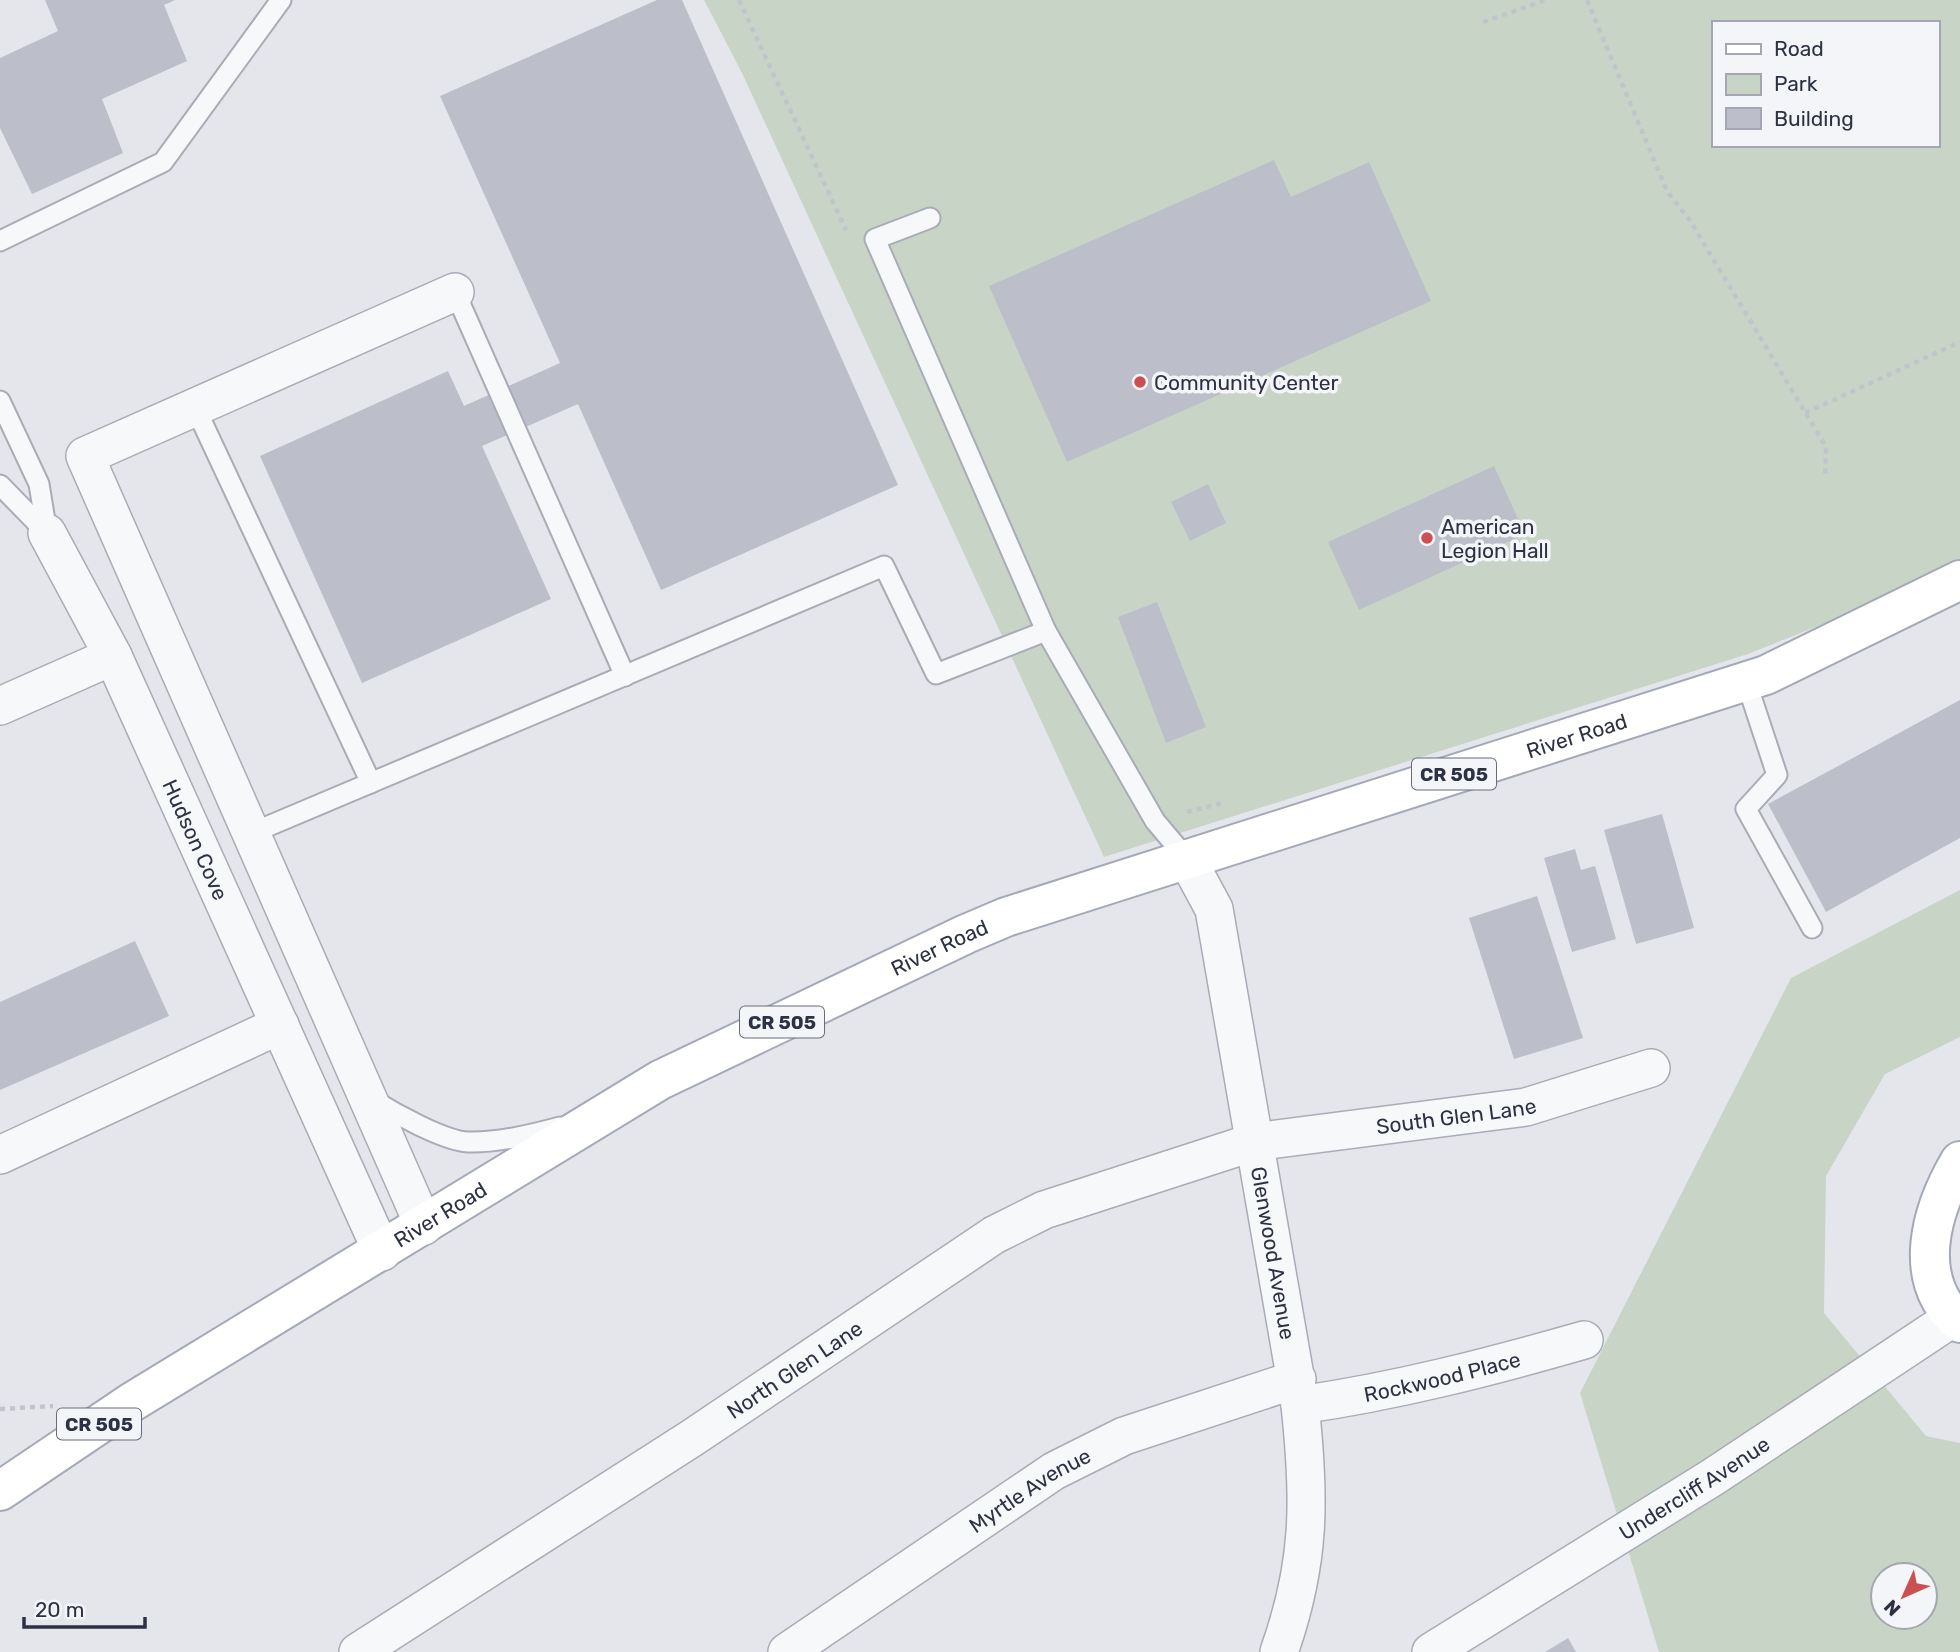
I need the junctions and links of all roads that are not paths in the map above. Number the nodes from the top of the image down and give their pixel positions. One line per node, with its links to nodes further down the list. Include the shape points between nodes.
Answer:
1 (281, 0): 3 (lane, via 163,162)
2 (930, 218): 10 (lane, via 875,239)
3 (0, 241)
4 (455, 292): 6 (street); 12 (lane)
5 (0, 401): 8 (lane, via 39,484)
6 (195, 407): 14 (street, via 85,456); 17 (lane)
7 (0, 485): 8 (lane)
8 (47, 533): 11 (street, Hudson Cove)
9 (1960, 580): 13 (main road, River Road / CR 505)
10 (1046, 631): 12 (lane, via 936,674 884,566); 20 (lane, via 1155,821)
11 (113, 656): 15 (street); 16 (street, Hudson Cove)
12 (625, 676): 17 (lane)
13 (1746, 681): 20 (main road, River Road / CR 505); 21 (lane, via 1777,775 1746,809)
14 (189, 691): 16 (street); 18 (street)
15 (0, 706)
16 (141, 718): 19 (street, Hudson Cove)
17 (371, 783): 18 (lane)
18 (252, 833): 19 (street); 24 (street)
19 (202, 854): 22 (street, Hudson Cove)
20 (1187, 859): 25 (main road, River Road / CR 505, via 966,934 660,1080); 26 (street, Glenwood Avenue, via 1214,909)
21 (1812, 928)
22 (280, 1025): 27 (street); 30 (street, Hudson Cove)
23 (1651, 1068): 26 (street, South Glen Lane, via 1526,1107)
24 (368, 1096): 25 (lane, via 398,1116 466,1142 534,1134); 29 (street)
25 (601, 1116): 29 (main road, River Road / CR 505)
26 (1254, 1142): 33 (street, Glenwood Avenue); 35 (street, North Glen Lane, via 1044,1210 994,1235 692,1438)
27 (0, 1155)
28 (1960, 1161): 31 (main road, via 1943,1189 1930,1232 1930,1266 1939,1296)
29 (424, 1226): 30 (main road, River Road / CR 505)
30 (382, 1252): 34 (main road, River Road / CR 505, via 132,1402)
31 (1957, 1320): 38 (street, Undercliff Avenue)
32 (1584, 1340): 33 (street, Rockwood Place, via 1394,1390)
33 (1298, 1392): 36 (street, Myrtle Avenue, via 1124,1436 1054,1471); 37 (street, Glenwood Avenue, via 1308,1483 1305,1547)
34 (0, 1491)
35 (358, 1652)
36 (787, 1652)
37 (1279, 1652)
38 (1431, 1652)

